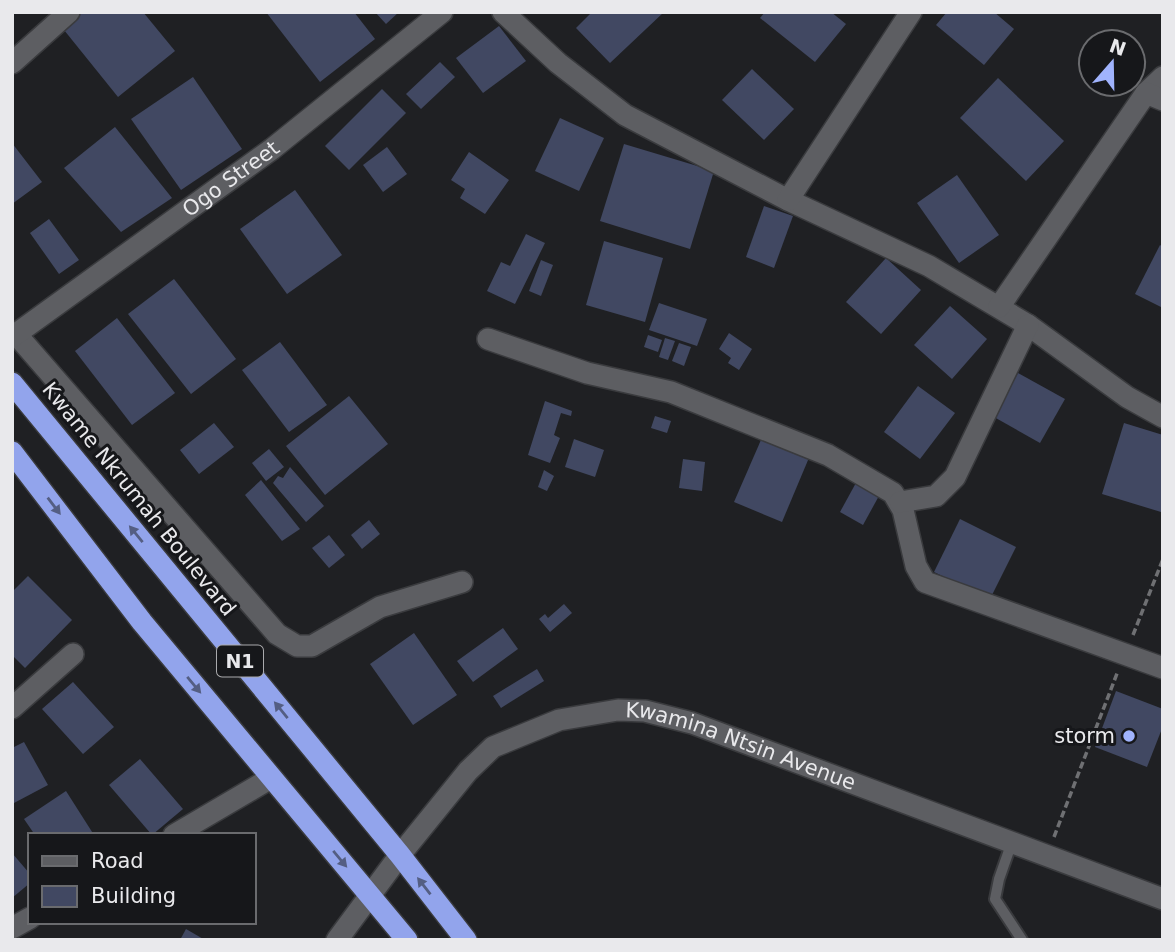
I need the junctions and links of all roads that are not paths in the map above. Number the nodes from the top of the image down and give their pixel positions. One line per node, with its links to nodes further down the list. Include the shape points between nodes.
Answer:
1 (69, 12): 5 (street)
2 (442, 12): 11 (street, Ogo Street, via 272,149)
3 (503, 12): 8 (street, via 625,115)
4 (911, 12): 8 (street)
5 (12, 63)
6 (1163, 78): 7 (street)
7 (1154, 96): 9 (street)
8 (788, 200): 9 (street, via 929,266)
9 (999, 307): 10 (street)
10 (1028, 324): 14 (street, via 1127,397); 16 (street, via 955,477 936,496)
11 (14, 336): 17 (street, via 277,634 297,646 312,646 380,607)
12 (488, 339): 16 (street, via 587,373 671,392 828,455 894,493)
13 (12, 383): 24 (highway, Kwame Nkrumah Boulevard / N1, one-way to 13)
14 (1163, 417)
15 (12, 452): 21 (highway, N1, one-way to 21, via 142,622)
16 (900, 502): 19 (street, via 916,566 925,582)
17 (462, 582)
18 (73, 654): 20 (street)
19 (1163, 668)
20 (12, 708)
21 (271, 778): 22 (street); 25 (highway, N1, one-way to 25)
22 (177, 833)
23 (1012, 842): 24 (street, Kwamina Ntsin Avenue, via 692,723 645,711 618,710 559,720 493,747); 26 (street, Kwamina Ntsin Avenue); 32 (lane, via 995,899)
24 (400, 855): 25 (street, Kwamina Ntsin Avenue); 31 (highway, Kwame Nkrumah Boulevard / N1, one-way to 24)
25 (369, 894): 29 (street, Kwamina Ntsin Avenue); 30 (highway, N1)
26 (1163, 899)
27 (28, 919): 28 (street)
28 (12, 929)
29 (337, 940)
30 (407, 940)
31 (466, 940)
32 (1022, 940)

